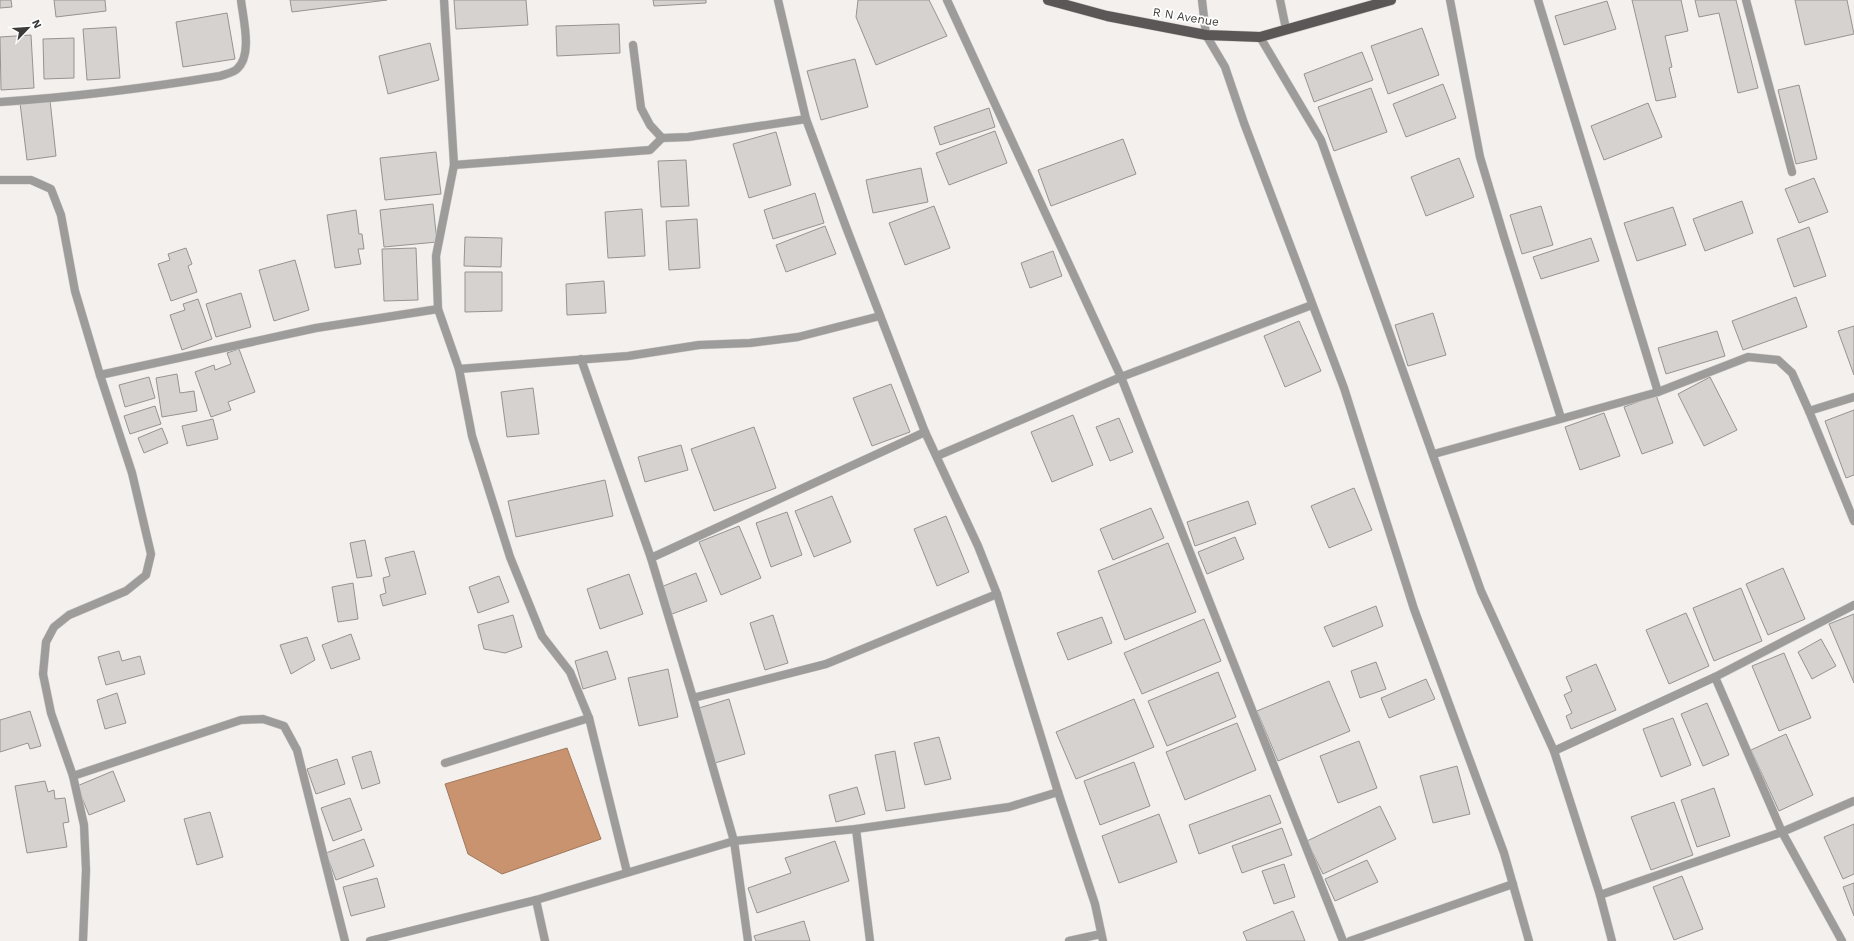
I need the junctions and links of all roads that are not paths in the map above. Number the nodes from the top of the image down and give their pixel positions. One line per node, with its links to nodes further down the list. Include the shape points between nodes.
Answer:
1 (241, 0): 16 (street, via 247,48 243,61 237,69 229,73 73,97)
2 (444, 0): 19 (street)
3 (778, 0): 17 (street)
4 (947, 0): 28 (street)
5 (1048, 0): 13 (main road, R N Avenue, via 1107,16)
6 (1202, 0): 13 (street)
7 (1280, 0): 12 (street)
8 (1391, 0): 12 (main road, R N Avenue)
9 (1450, 0): 32 (street, via 1480,157)
10 (1538, 0): 29 (street)
11 (1746, 0): 20 (street)
12 (1286, 29): 14 (main road, R N Avenue)
13 (1206, 35): 14 (main road, R N Avenue); 22 (street, via 1225,67)
14 (1260, 37): 34 (street, via 1321,140)
15 (633, 45): 18 (street, via 642,108 650,125)
16 (0, 102)
17 (806, 119): 18 (street, via 688,137); 24 (street)
18 (662, 138): 19 (street, via 650,150)
19 (454, 165): 23 (street, via 436,256)
20 (1792, 172)
21 (0, 180): 27 (street, via 31,180 51,189 61,216 75,291)
22 (1312, 305): 28 (street); 52 (street, via 1344,388 1414,609 1504,853)
23 (438, 309): 26 (street); 27 (street, via 316,328)
24 (880, 316): 25 (street, via 798,337 750,343 699,345 628,356); 33 (street)
25 (581, 359): 26 (street); 37 (street)
26 (459, 369): 42 (street, via 472,436 510,557 542,636 570,672)
27 (100, 375): 45 (street, via 132,473 151,554 146,575 126,591 69,615 54,627 46,642 43,674 51,713)
28 (1121, 377): 35 (street); 63 (street)
29 (1658, 392): 31 (street, via 1748,357 1778,360 1792,373); 32 (street)
30 (1854, 397): 31 (street)
31 (1809, 411): 36 (street)
32 (1561, 418): 34 (street)
33 (925, 432): 35 (street); 37 (street)
34 (1434, 454): 43 (street, via 1481,592)
35 (937, 456): 38 (street)
36 (1854, 521)
37 (651, 558): 41 (street)
38 (997, 594): 41 (street, via 826,664); 46 (street)
39 (1854, 605): 40 (street)
40 (1715, 677): 43 (street); 49 (street)
41 (693, 698): 50 (street)
42 (589, 718): 44 (street); 51 (street)
43 (1554, 750): 53 (street)
44 (445, 763)
45 (73, 776): 56 (street, via 84,824 86,870); 57 (street, via 241,720 263,719 284,726 297,750)
46 (1058, 792): 48 (street, via 1009,807); 55 (street, via 1095,904)
47 (1854, 801): 49 (street)
48 (856, 829): 50 (street); 61 (street)
49 (1782, 832): 53 (street); 67 (street)
50 (734, 841): 51 (street); 60 (street)
51 (627, 872): 54 (street)
52 (1513, 884): 64 (street); 65 (street)
53 (1600, 895): 66 (street)
54 (536, 900): 58 (street); 59 (street)
55 (1102, 938): 62 (street)
56 (83, 941)
57 (344, 941)
58 (370, 941)
59 (545, 941)
60 (748, 941)
61 (870, 941)
62 (1069, 941)
63 (1342, 941)
64 (1350, 941)
65 (1529, 941)
66 (1612, 941)
67 (1842, 941)

